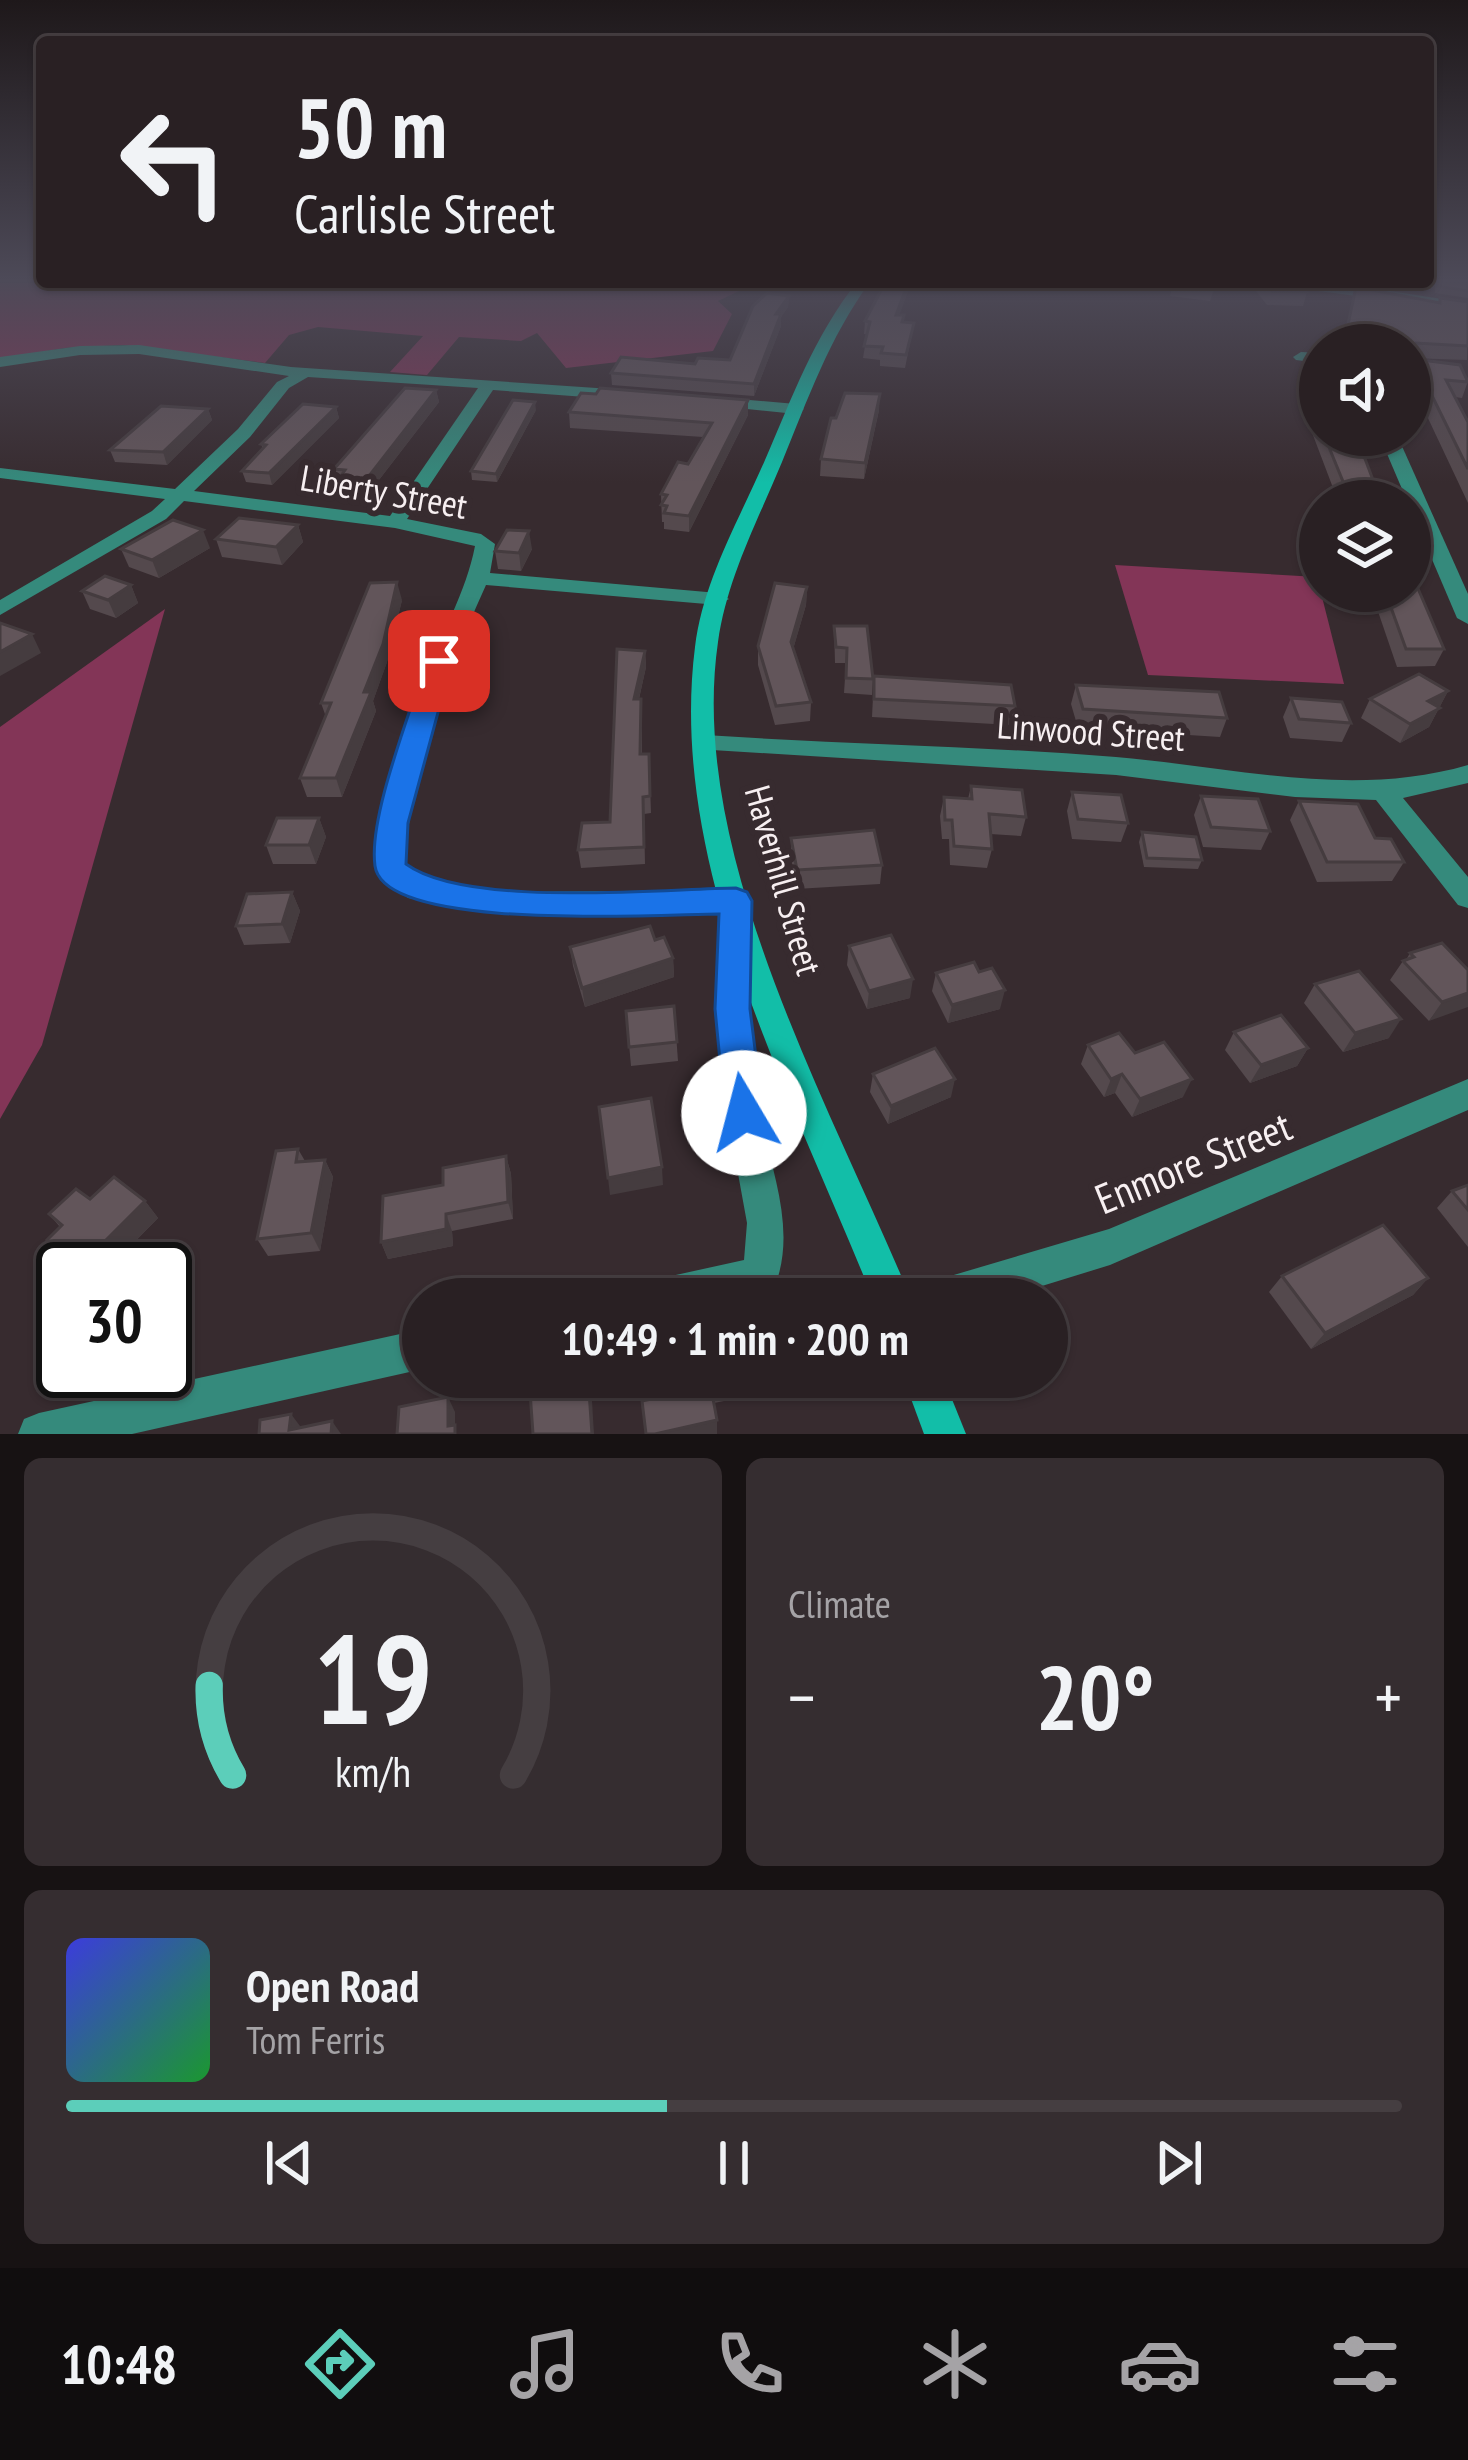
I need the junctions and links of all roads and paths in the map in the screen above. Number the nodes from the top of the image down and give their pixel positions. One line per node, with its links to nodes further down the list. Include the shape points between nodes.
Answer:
1 (819, 349): 7 (main road, Haverhill Street)
2 (0, 362): 3 (street, via 133,350)
3 (302, 375): 4 (street); 10 (street)
4 (488, 385): 5 (street); 11 (street)
5 (644, 397)
6 (689, 400): 7 (street)
7 (796, 410): 13 (main road, Haverhill Street)
8 (1397, 456): 15 (street)
9 (0, 472): 10 (street, Liberty Street)
10 (184, 494): 11 (street, Liberty Street); 14 (street)
11 (394, 522): 12 (street, Liberty Street, via 485,544)
12 (479, 578): 13 (street, Liberty Street); 20 (street, via 439,661 393,823 390,869 418,890 512,903)
13 (718, 599): 16 (main road, Haverhill Street, via 706,646)
14 (0, 609)
15 (1468, 618)
16 (706, 743): 18 (street, Linwood Street); 20 (main road, Haverhill Street, via 718,840)
17 (1468, 774): 18 (street, Linwood Street)
18 (1381, 789): 19 (street)
19 (1468, 897)
20 (736, 901): 22 (street, via 737,1080 765,1222 761,1275); 23 (main road, Haverhill Street)
21 (1468, 1094): 24 (street, Enmore Street, via 1110,1246)
22 (748, 1278)
23 (883, 1278)
24 (1006, 1278)
25 (402, 1354): 27 (street)
26 (931, 1398): 28 (main road)
27 (39, 1434)
28 (945, 1434)

